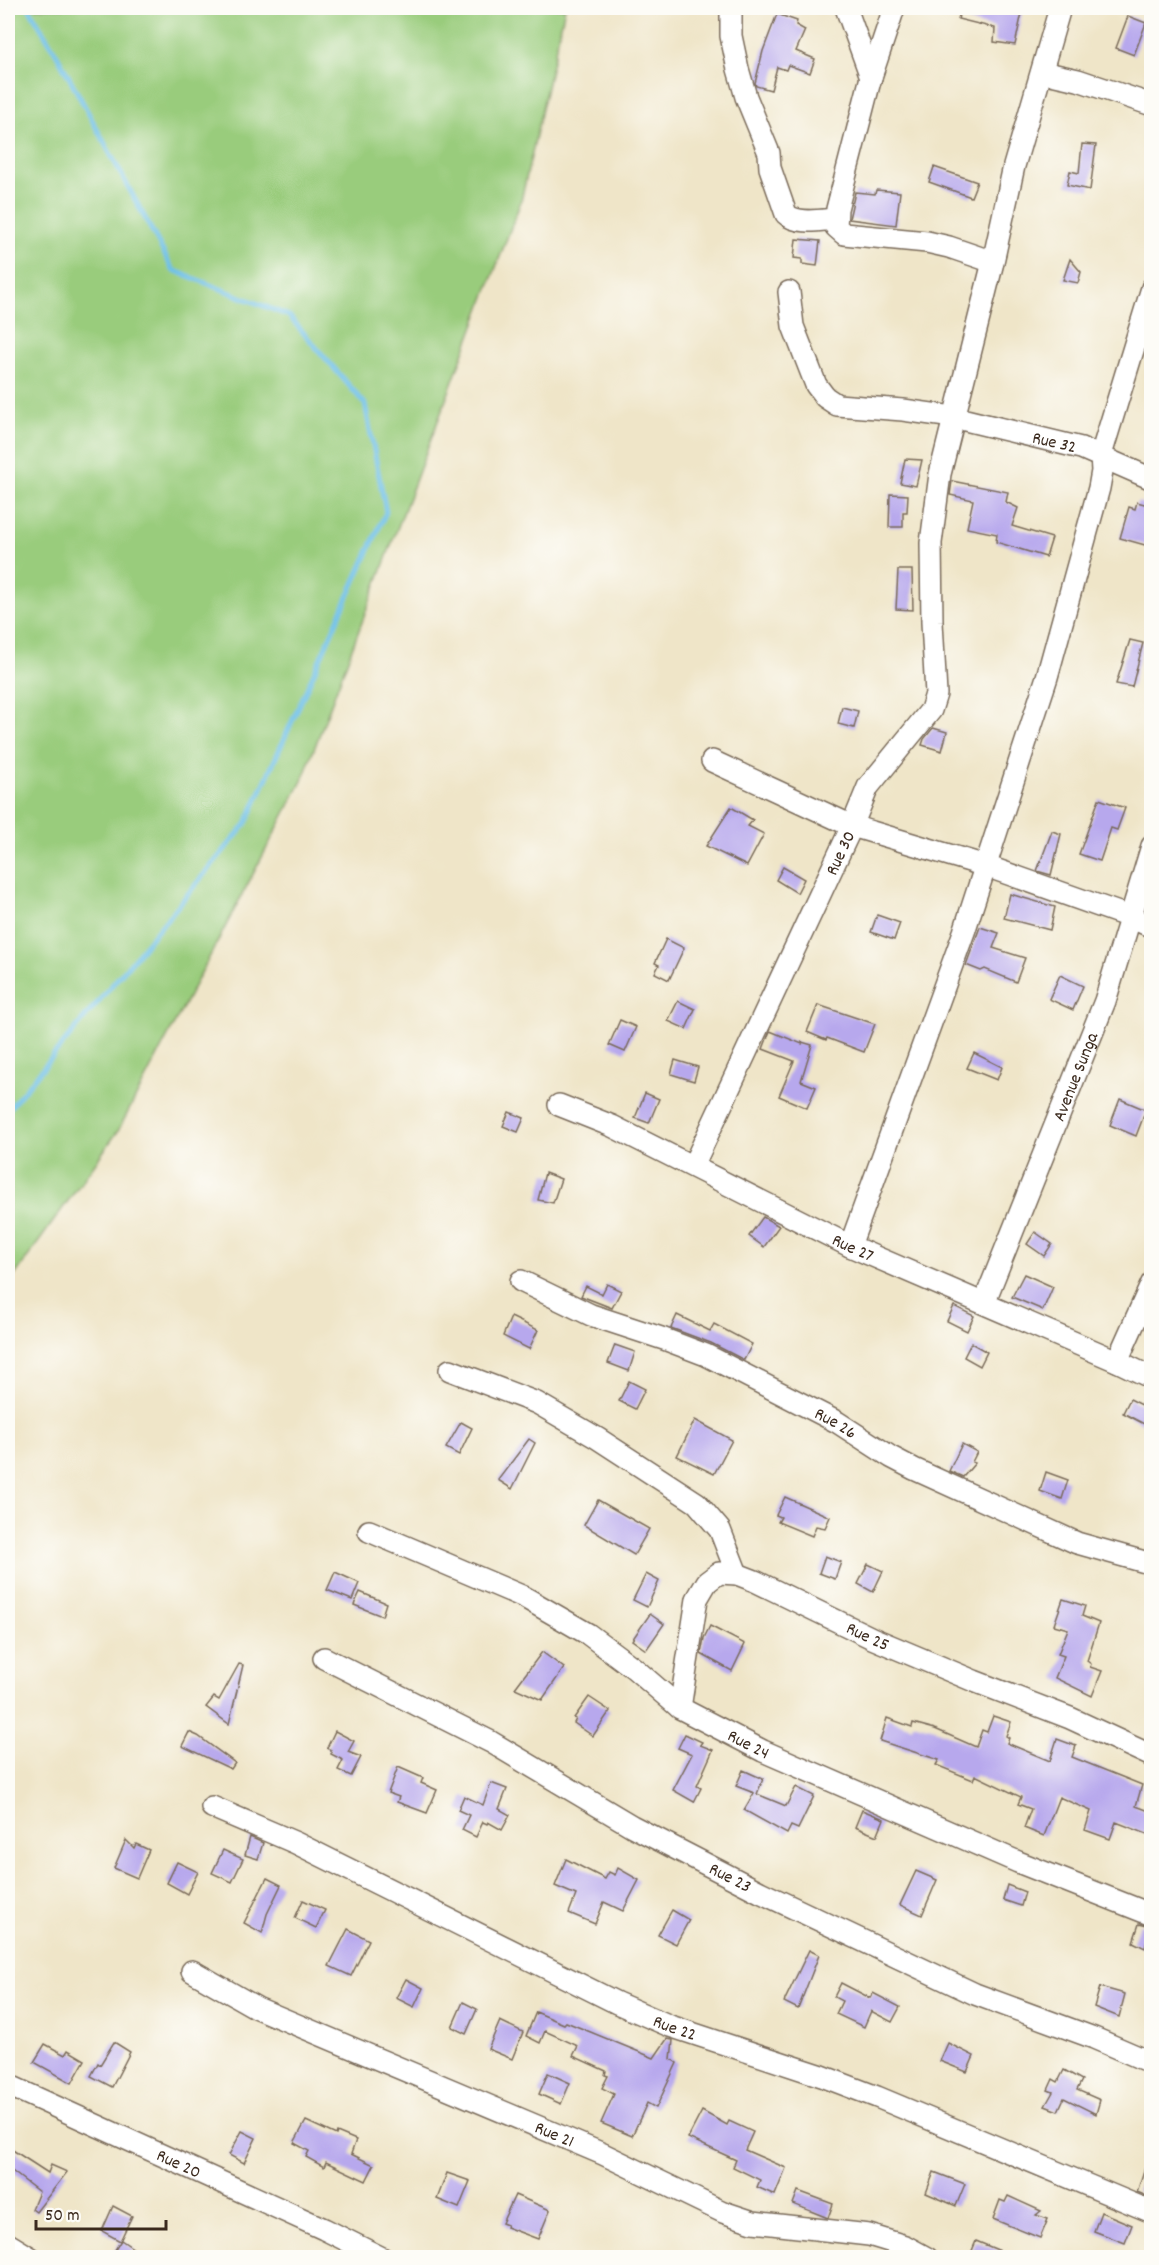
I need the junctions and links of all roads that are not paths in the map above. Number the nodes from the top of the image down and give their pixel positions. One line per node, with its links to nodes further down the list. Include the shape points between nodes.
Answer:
1 (731, 8): 8 (street, via 731,36 738,69 767,145 770,168 786,214 791,219)
2 (846, 8): 6 (street)
3 (894, 8): 6 (street)
4 (1060, 8): 5 (street)
5 (1042, 72): 7 (street); 9 (street, via 1014,166)
6 (872, 77): 8 (street)
7 (1152, 105)
8 (836, 219): 9 (street, via 836,227 844,234 927,242)
9 (993, 262): 12 (street)
10 (1152, 288): 13 (street)
11 (789, 292): 12 (street, Rue 32, via 793,326 816,385 825,397 837,405)
12 (953, 417): 13 (street, Rue 32); 16 (street, via 940,474 931,543 936,694 932,710 868,786)
13 (1101, 455): 14 (street, Rue 32); 18 (street, via 1098,488 1047,677)
14 (1152, 479)
15 (712, 761): 16 (street)
16 (852, 826): 18 (street, Rue 30); 22 (street, Rue 30)
17 (1152, 846): 19 (street, Avenue Sunga)
18 (986, 866): 19 (street, Rue 30); 23 (street)
19 (1130, 917): 20 (street, Rue 30); 26 (street, Avenue Sunga, via 1106,1001)
20 (1152, 927)
21 (560, 1105): 22 (street, Rue 27)
22 (693, 1166): 23 (street, Rue 27)
23 (850, 1246): 26 (street, Rue 27)
24 (521, 1281): 31 (street, Rue 26, via 591,1316 706,1355 837,1422 914,1469 1077,1543)
25 (1152, 1283): 27 (street)
26 (984, 1303): 27 (street, Rue 27)
27 (1117, 1361): 29 (street, Rue 27)
28 (450, 1370): 32 (street, via 537,1403 697,1503 720,1530)
29 (1152, 1378)
30 (369, 1531): 34 (street, Rue 24, via 524,1597 588,1634)
31 (1152, 1564)
32 (737, 1574): 34 (street, via 719,1573 707,1582 697,1599); 35 (street, Rue 25, via 872,1638 1070,1718)
33 (324, 1658): 39 (street, Rue 23, via 491,1742 632,1826 759,1892 975,1994)
34 (680, 1708): 37 (street, Rue 24, via 845,1788)
35 (1152, 1756)
36 (212, 1807): 41 (street, Rue 22, via 296,1843 616,2003 670,2026 877,2097)
37 (1152, 1916)
38 (192, 1971): 45 (street, Rue 21, via 257,2008 603,2154 723,2212 753,2222 869,2235)
39 (1152, 2063)
40 (8, 2085): 44 (street, Rue 20)
41 (1152, 2212)
42 (8, 2244): 43 (street)
43 (32, 2258)
44 (382, 2258)
45 (927, 2258)

